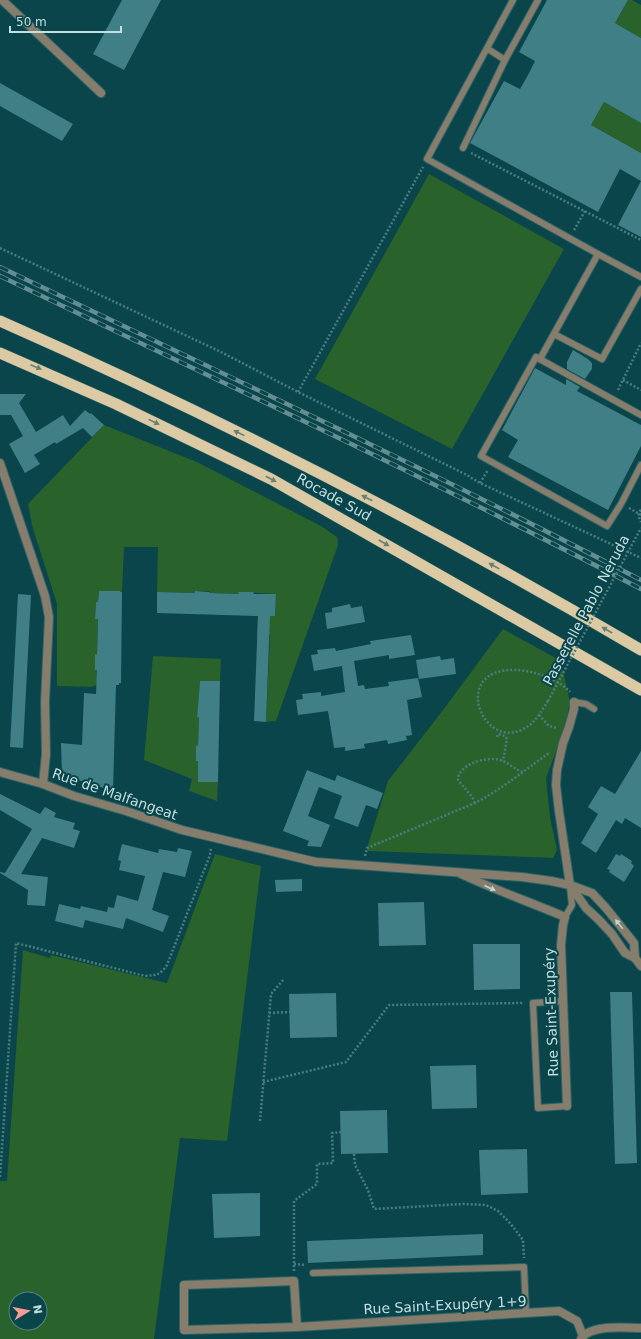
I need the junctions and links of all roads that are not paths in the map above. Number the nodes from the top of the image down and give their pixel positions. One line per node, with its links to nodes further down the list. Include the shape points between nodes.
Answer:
1 (2, 0): 6 (street)
2 (513, 0): 4 (lane)
3 (538, 0): 5 (lane)
4 (488, 49): 5 (lane); 8 (lane, via 427,159)
5 (506, 60): 7 (lane)
6 (101, 93)
7 (463, 148)
8 (598, 254): 9 (lane); 12 (lane)
9 (641, 277)
10 (641, 289): 12 (lane, via 602,359)
11 (0, 322): 18 (highway, Rocade Sud, one-way to 11, via 495,566 328,477 145,388)
12 (554, 334): 14 (lane)
13 (0, 353): 19 (highway, Rocade Sud, one-way to 19, via 116,404 271,479)
14 (540, 359): 15 (lane); 17 (lane, via 536,357 481,456 607,526)
15 (641, 415)
16 (0, 463): 23 (street, Rue de Malfangeat, via 46,596 49,617)
17 (641, 465)
18 (641, 650)
19 (641, 690)
20 (574, 702): 21 (lane, via 586,704); 25 (street, via 574,710 556,770)
21 (594, 709)
22 (0, 772): 23 (street)
23 (43, 784): 24 (street, Rue de Malfangeat, via 212,839 316,862)
24 (454, 872): 25 (street, Rue de Malfangeat, via 544,879); 26 (street, Rue de Malfangeat, one-way to 26)
25 (570, 885): 26 (lane, via 572,905); 27 (street, via 586,908 612,934 625,953); 27 (street, Rue de Malfangeat, one-way to 25, via 634,943 606,908 592,893)
26 (565, 917): 29 (street, Rue Saint-Exupéry, via 561,945)
27 (636, 958): 28 (street)
28 (641, 966)
29 (563, 1001): 30 (street, Rue Saint-Exupéry); 30 (lane, via 533,1003 538,1108)
30 (567, 1106)
31 (314, 1273): 32 (lane, via 524,1268)
32 (526, 1313): 33 (street, Rue Saint-Exupéry 1+9); 35 (street, Rue Saint-Exupéry 1+9, via 559,1311 577,1321)
33 (297, 1327): 33 (street, Rue Saint-Exupéry 1+9, via 184,1330 184,1285 294,1281)
34 (641, 1328): 35 (street, via 593,1330)
35 (582, 1338)

